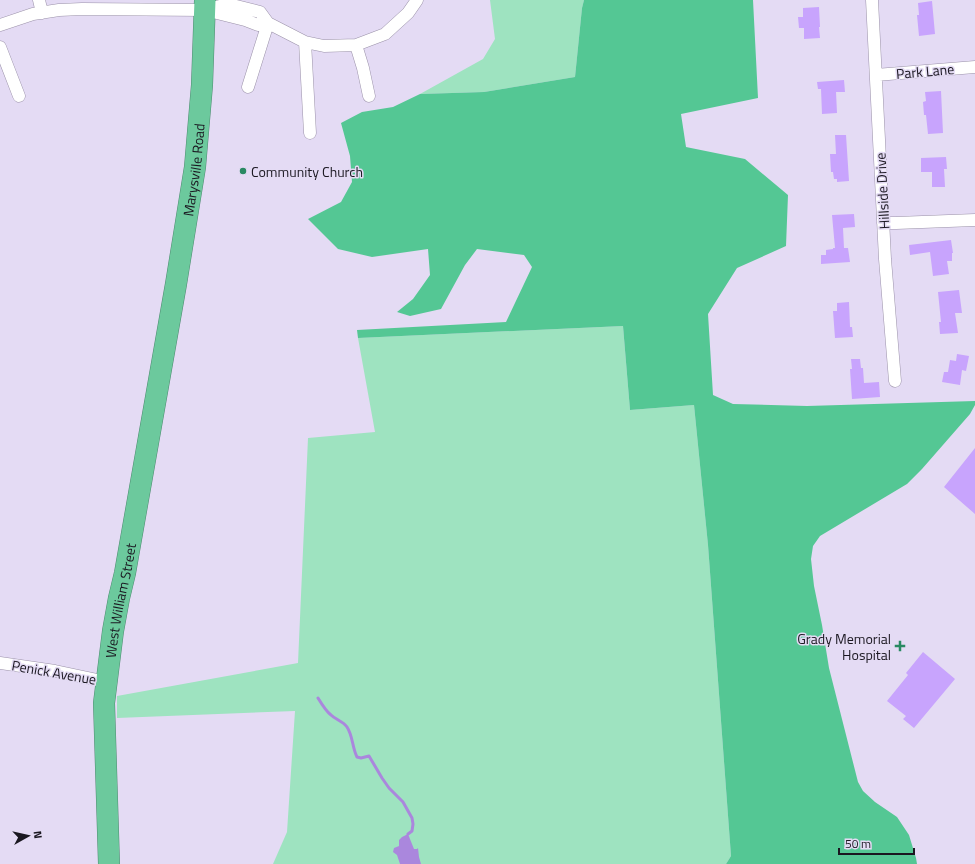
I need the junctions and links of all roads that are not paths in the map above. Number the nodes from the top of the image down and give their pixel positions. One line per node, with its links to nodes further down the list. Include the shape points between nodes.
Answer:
1 (39, 0): 5 (street)
2 (417, 0): 9 (street, via 408,13 384,34)
3 (872, 0): 12 (street, Hillside Drive)
4 (205, 5): 5 (street, via 59,10); 6 (street, via 228,4 260,12); 19 (highway, Marysville Road, via 195,167)
5 (42, 13): 7 (street)
6 (268, 23): 8 (street); 13 (street)
7 (0, 24)
8 (305, 42): 9 (street, via 324,46); 16 (street)
9 (356, 45): 15 (street)
10 (0, 47): 14 (street)
11 (975, 67): 12 (street, Park Lane)
12 (876, 75): 18 (street, Hillside Drive)
13 (248, 87)
14 (19, 96)
15 (368, 96)
16 (310, 134)
17 (975, 220): 18 (street)
18 (883, 223): 20 (street, Hillside Drive)
19 (167, 339): 22 (highway, West William Street, via 115,618)
20 (895, 381)
21 (0, 664): 22 (street, Penick Avenue, via 55,671)
22 (107, 682): 23 (highway, West William Street, via 104,716)
23 (109, 864)

